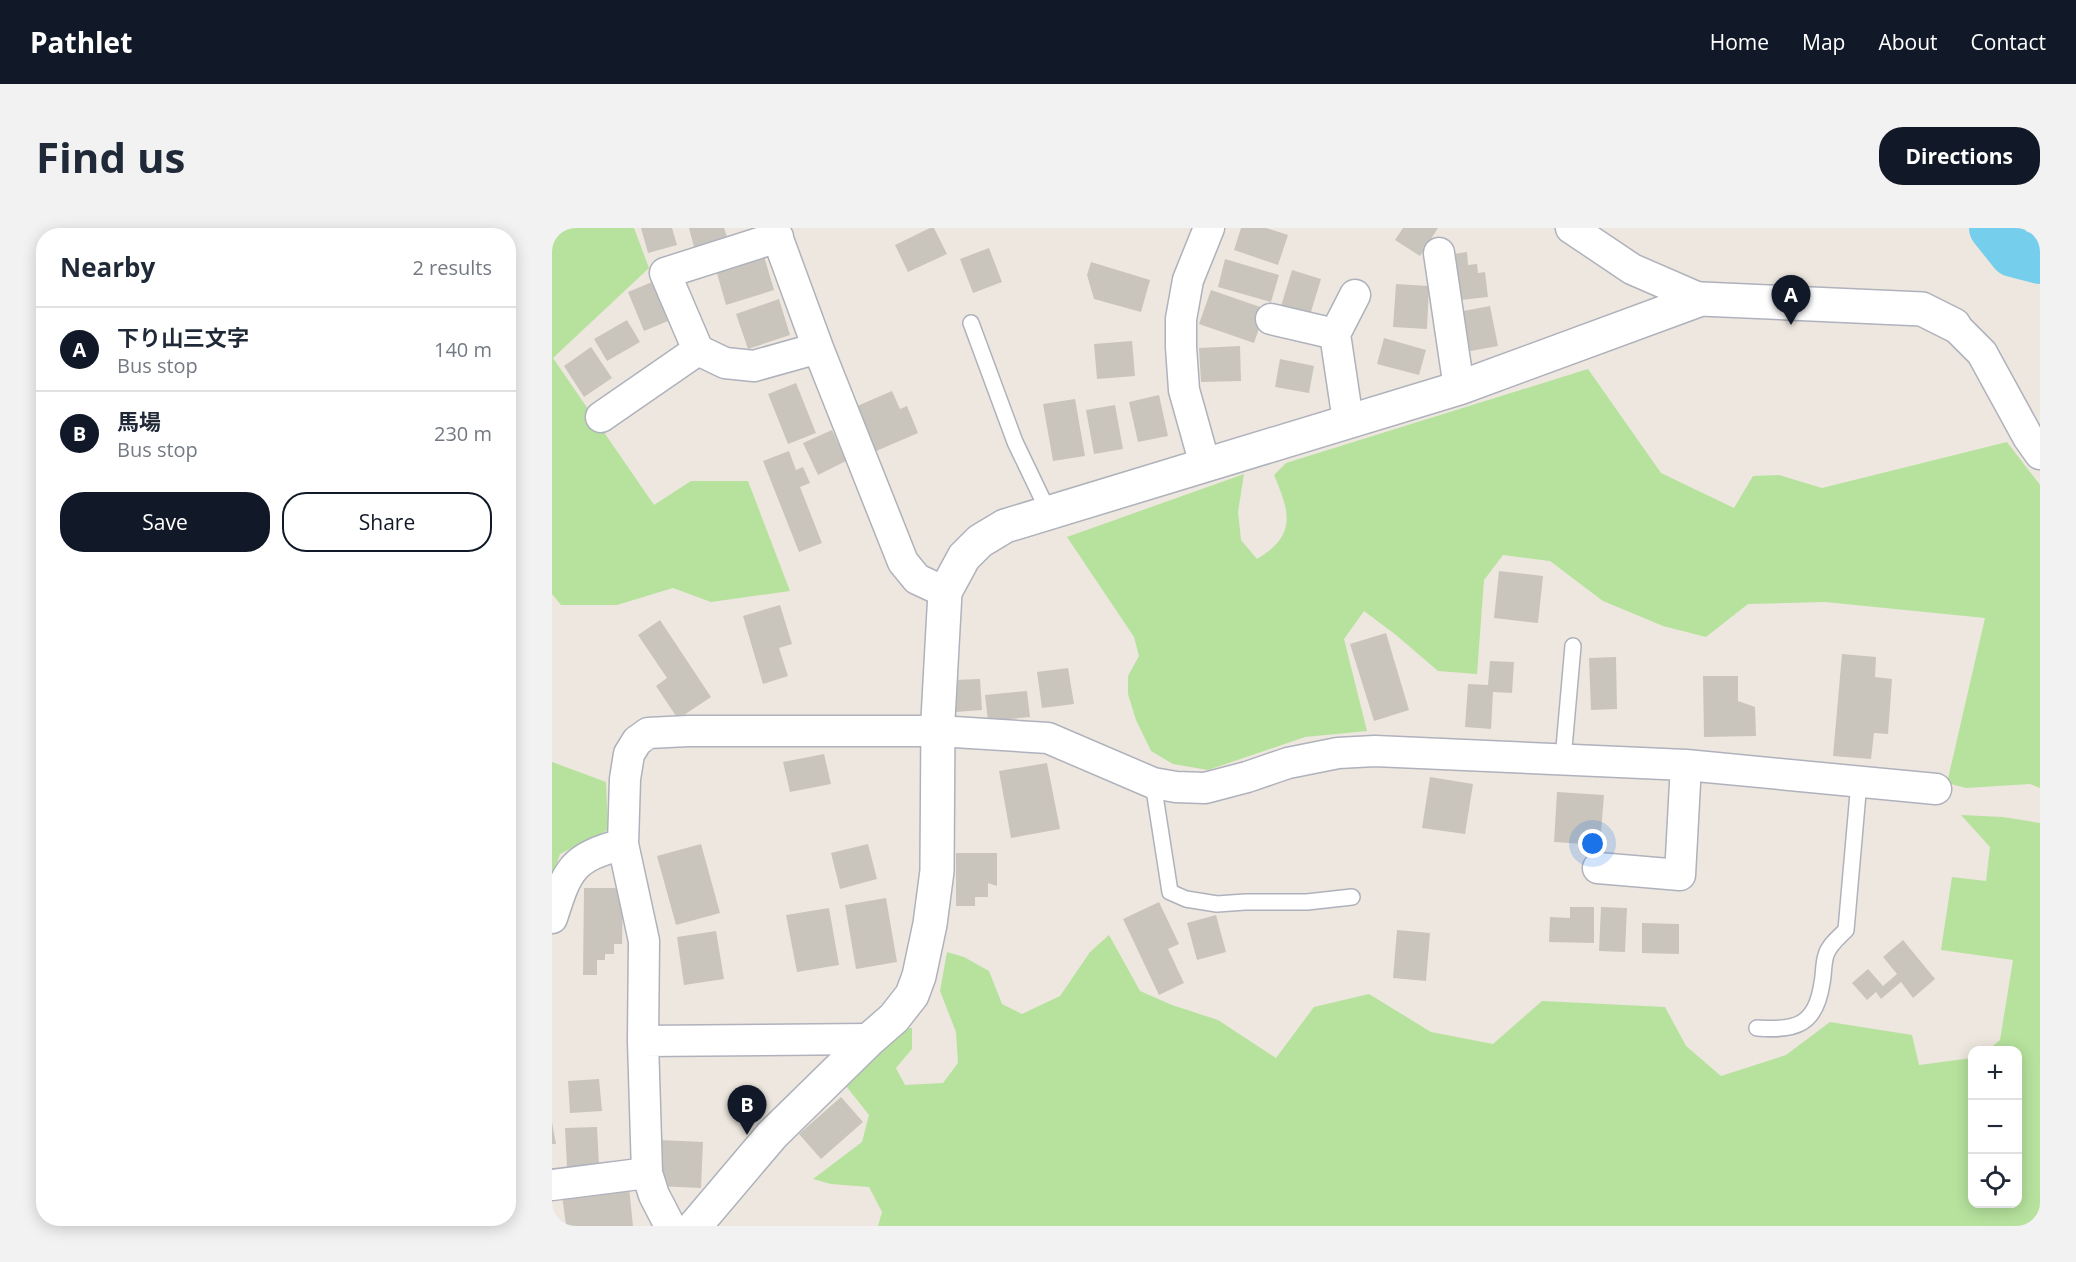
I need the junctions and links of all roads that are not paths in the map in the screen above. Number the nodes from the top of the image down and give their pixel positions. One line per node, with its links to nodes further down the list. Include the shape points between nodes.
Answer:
1 (1209, 228): 17 (street, via 1188,280 1181,319 1184,390)
2 (1571, 228): 6 (street, via 1632,269)
3 (776, 232): 11 (street); 12 (street, via 665,273)
4 (1439, 253): 13 (street)
5 (1355, 296): 10 (street)
6 (1701, 299): 9 (street, via 1922,309); 13 (street)
7 (1271, 319): 10 (street)
8 (971, 323): 18 (lane, via 1015,442)
9 (1954, 325): 16 (street, via 1982,353)
10 (1335, 334): 15 (street)
11 (818, 348): 12 (street, via 754,366 725,363); 19 (street, via 903,562 916,579)
12 (698, 350): 14 (street)
13 (1459, 388): 15 (street)
14 (601, 417)
15 (1348, 422): 17 (street)
16 (2040, 454)
17 (1205, 465): 18 (street)
18 (1049, 513): 19 (street, via 1005,526 980,541 964,557)
19 (945, 592): 21 (street)
20 (1573, 646): 22 (lane)
21 (938, 731): 25 (street, via 1048,738); 27 (street, via 648,733 629,754); 32 (street, via 937,872 920,976 912,995 894,1018)
22 (1563, 759): 23 (street); 25 (street, via 1338,753 1288,763 1205,788)
23 (1686, 765): 24 (street); 28 (street, via 1680,875)
24 (1858, 782): 26 (street); 31 (lane, via 1846,930 1826,955 1819,1004 1796,1027)
25 (1153, 783): 29 (lane, via 1170,892 1217,904)
26 (1936, 789)
27 (624, 844): 30 (street, via 582,859 571,870); 33 (street, via 644,940)
28 (1598, 868)
29 (1352, 897)
30 (552, 918)
31 (1757, 1028)
32 (870, 1039): 33 (street); 37 (street, via 772,1135)
33 (643, 1041): 34 (street)
34 (647, 1173): 35 (street); 36 (street)
35 (552, 1185)
36 (670, 1226)
37 (695, 1226)

